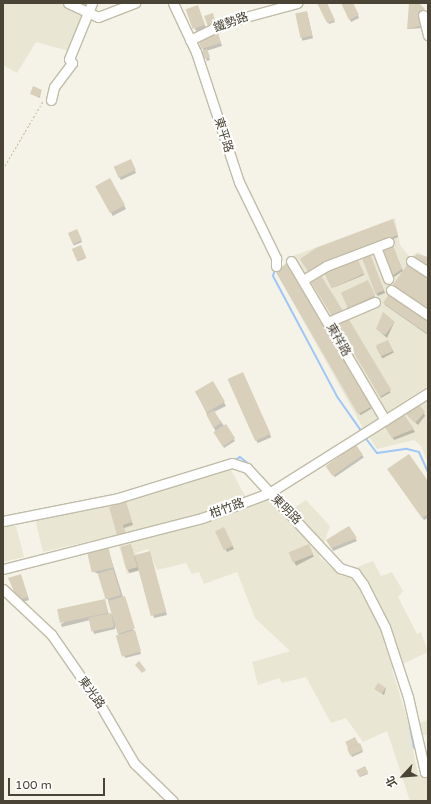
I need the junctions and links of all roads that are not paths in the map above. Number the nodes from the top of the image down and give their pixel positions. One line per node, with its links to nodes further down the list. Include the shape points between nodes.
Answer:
1 (68, 3): 6 (street)
2 (92, 3): 6 (street)
3 (135, 3): 6 (street, via 98,17)
4 (173, 3): 9 (street, 東平路)
5 (297, 3): 9 (street, 鐵勢路, via 227,22)
6 (90, 15): 10 (street, via 69,59 72,63)
7 (424, 15): 8 (street)
8 (428, 35)
9 (190, 40): 15 (street, 東平路, via 239,182 276,258)
10 (51, 97)
11 (389, 242): 12 (street)
12 (376, 247): 17 (street); 18 (street, via 326,266)
13 (291, 261): 18 (street, 東祥路)
14 (411, 261): 16 (street)
15 (276, 266)
16 (428, 272)
17 (388, 278)
18 (303, 280): 22 (street, 東祥路)
19 (391, 290): 21 (street)
20 (375, 302): 22 (street)
21 (428, 315)
22 (328, 322): 24 (street, 東祥路)
23 (428, 393): 24 (street, 柑竹路)
24 (385, 420): 25 (street, 柑竹路)
25 (269, 493): 26 (street, 東明路, via 254,474 232,463 118,498); 27 (street, 柑竹路, via 202,518); 29 (street, 東明路, via 340,568 355,572 363,584 385,627 408,697 425,772)
26 (3, 521)
27 (3, 569)
28 (3, 589): 30 (street, 東光路, via 51,634 99,702 134,763)
29 (428, 771)
30 (173, 801)

